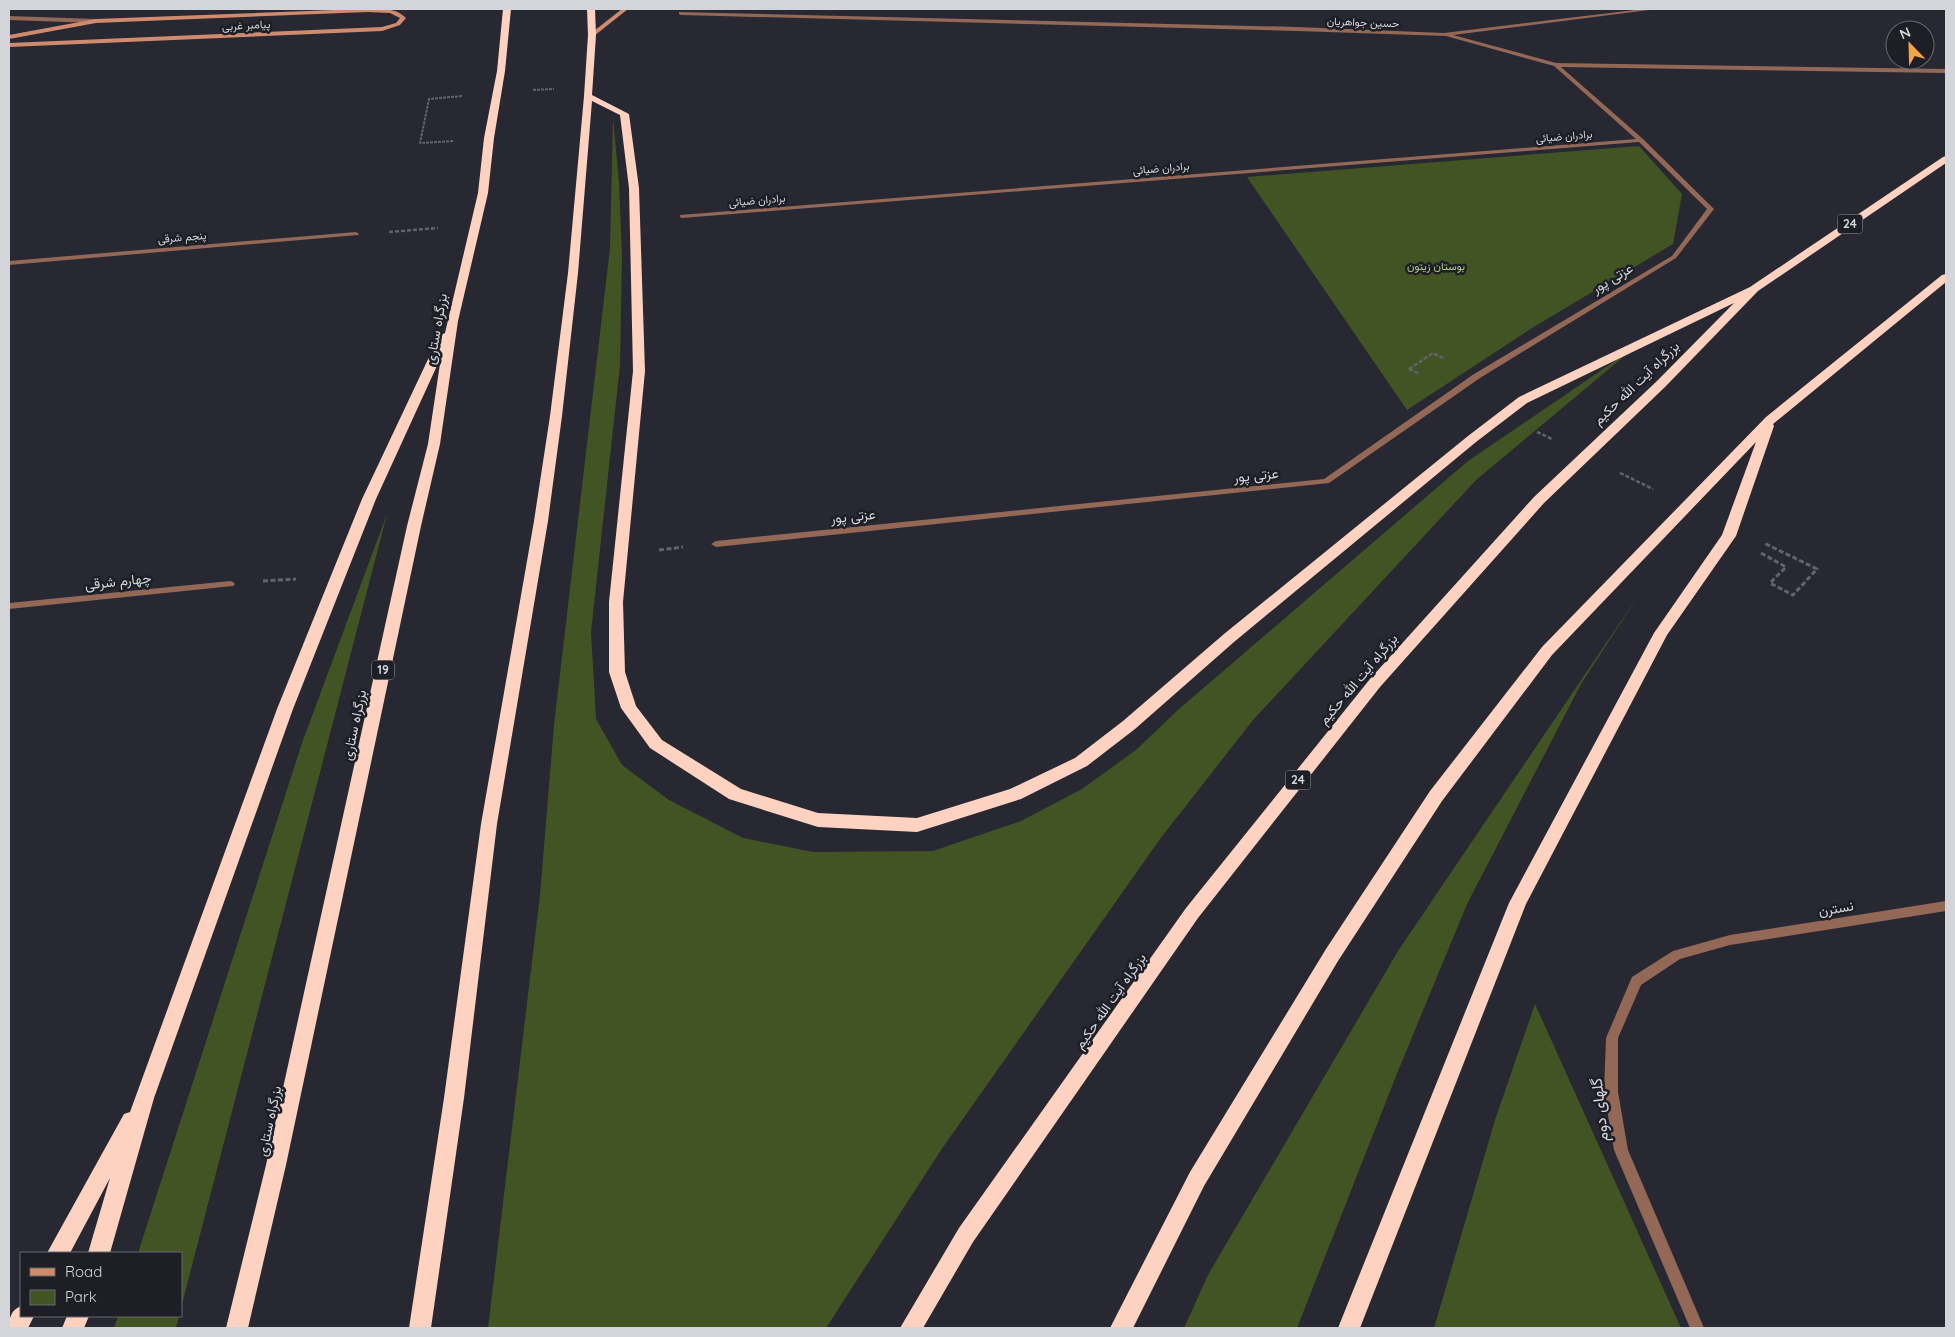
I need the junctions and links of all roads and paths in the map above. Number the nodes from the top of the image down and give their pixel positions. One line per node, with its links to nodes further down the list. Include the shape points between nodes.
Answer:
1 (369, 9): 6 (main road, پیامبر غربی)
2 (507, 9): 22 (highway, بزرگراه ستاری / 19, via 501,72)
3 (591, 9): 10 (highway)
4 (625, 9): 10 (main road)
5 (1654, 9): 11 (street, حسین جواهریان)
6 (327, 12): 9 (main road, پیامبر غربی); 13 (main road, پیامبر غربی, via 384,10 396,12 403,18 398,24 382,29)
7 (681, 14): 11 (street, حسین جواهریان)
8 (9, 18): 9 (street)
9 (96, 21): 12 (main road, پیامبر غربی)
10 (592, 35): 16 (highway)
11 (1444, 35): 14 (street)
12 (9, 37)
13 (9, 46)
14 (1556, 65): 15 (street); 18 (street)
15 (1946, 71)
16 (588, 96): 32 (highway, via 624,114 634,188 639,370); 46 (highway, via 573,273 556,416 489,824)
17 (429, 99): 19 (path)
18 (1641, 140): 21 (street, برادران ضیائی); 31 (street, عزتی پور, via 1712,209 1674,257 1477,376 1326,481)
19 (420, 143)
20 (1946, 158): 26 (highway, بزرگراه آیت الله حکیم / 24)
21 (682, 216)
22 (475, 226): 23 (path); 27 (highway, بزرگراه ستاری / 19)
23 (356, 234): 24 (street, پنجم شرقی)
24 (9, 263)
25 (1946, 277): 30 (highway)
26 (1754, 290): 32 (highway, via 1523,400 1081,762 1015,794 917,825 818,820 735,794 656,744 629,708 617,672 616,602); 47 (highway, بزرگراه آیت الله حکیم / 24, via 1539,500 1375,683 1192,913 966,1235)
27 (452, 321): 35 (highway, via 369,499); 45 (highway, بزرگراه ستاری / 19, via 434,444)
28 (1432, 353): 29 (path)
29 (1409, 369)
30 (1770, 420): 48 (highway, via 1547,651 1436,796 1332,955 1197,1179); 49 (highway, via 1729,536 1662,633 1518,903)
31 (716, 544): 32 (path)
32 (622, 554)
33 (1786, 567): 34 (path, via 1770,583 1793,595)
34 (1817, 570)
35 (338, 575): 36 (path); 40 (highway, via 285,709)
36 (230, 584): 37 (street, چهارم شرقی)
37 (9, 606)
38 (1946, 906): 39 (street, نسترن)
39 (1730, 940): 50 (street, گلهای دوم, via 1677,955 1636,981 1612,1038 1611,1092 1621,1150)
40 (144, 1098): 41 (highway); 42 (highway)
41 (59, 1252)
42 (99, 1252)
43 (22, 1317): 44 (highway)
44 (16, 1328)
45 (237, 1328)
46 (420, 1328)
47 (911, 1328)
48 (1121, 1328)
49 (1349, 1328)
50 (1697, 1328)

